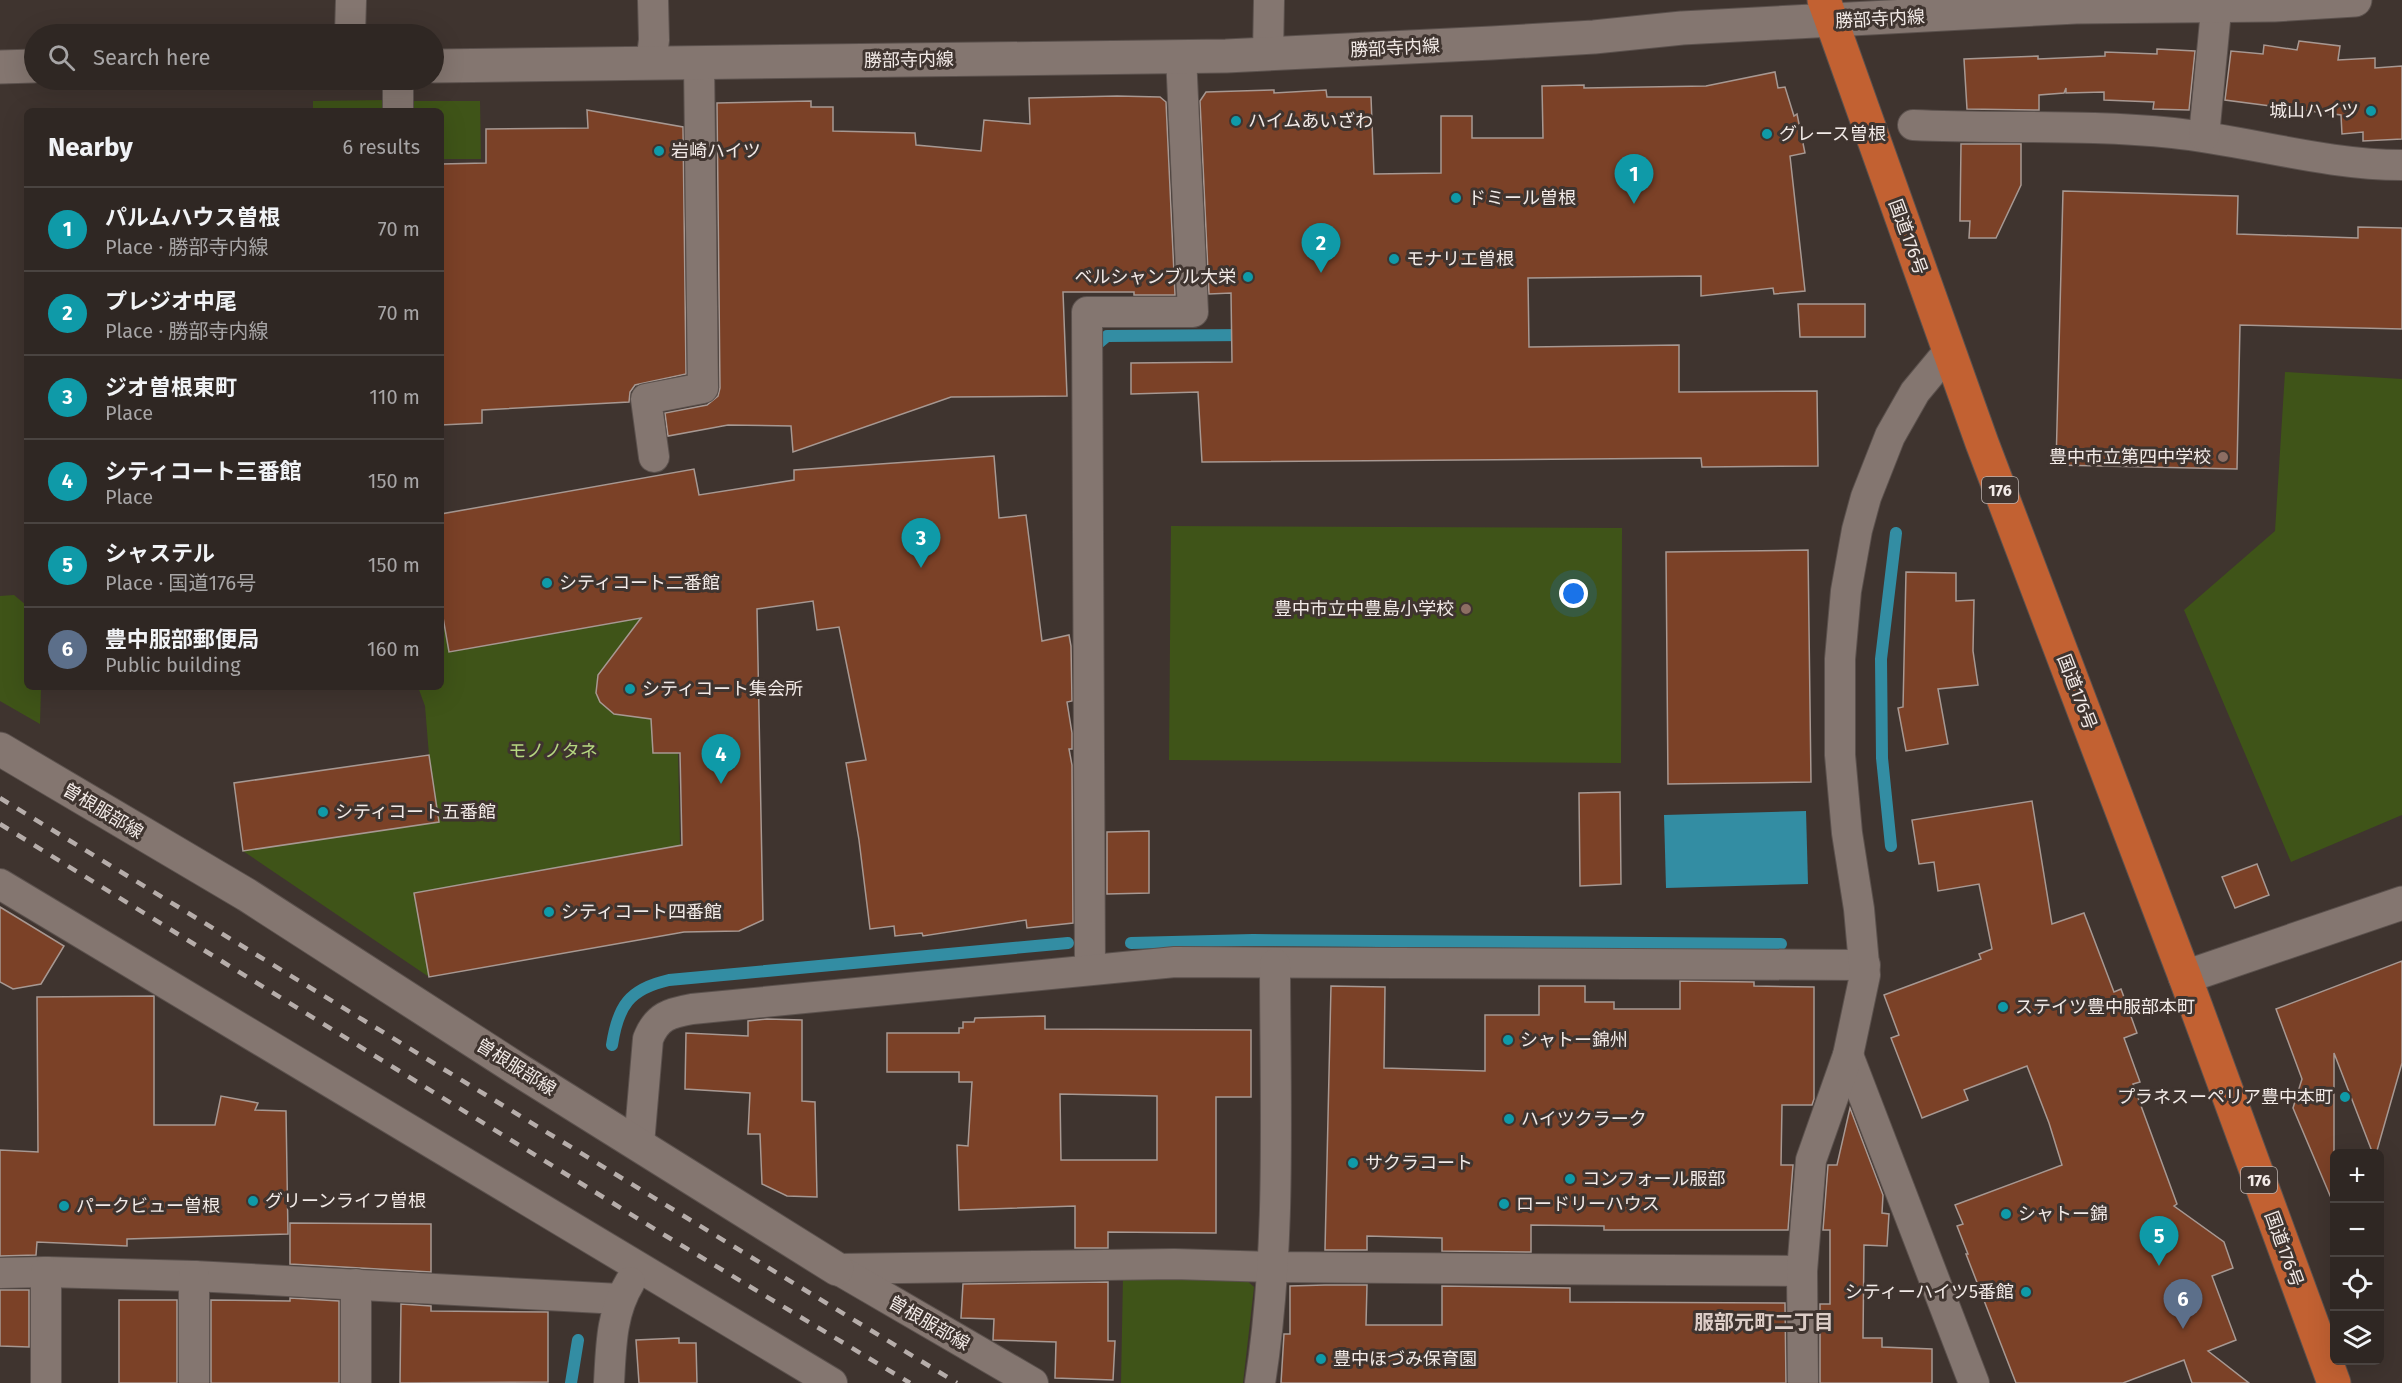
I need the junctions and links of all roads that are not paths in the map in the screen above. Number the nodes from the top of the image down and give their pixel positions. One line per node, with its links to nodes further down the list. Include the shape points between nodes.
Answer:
1 (351, 0): 8 (street)
2 (653, 0): 12 (street)
3 (1269, 0): 9 (street)
4 (2355, 0): 5 (street, 勝部寺内線)
5 (2216, 3): 6 (street, 勝部寺内線); 19 (street)
6 (1934, 8): 7 (street, 勝部寺内線)
7 (1828, 11): 9 (street, 勝部寺内線, via 1613,35); 21 (highway, 国道176号 / 176)
8 (350, 24)
9 (1268, 54): 10 (street, 勝部寺内線)
10 (1180, 56): 11 (street, 勝部寺内線); 28 (street, via 1193,312 1087,312)
11 (699, 63): 12 (street, 勝部寺内線); 22 (street, via 703,388 646,399)
12 (651, 64): 14 (street, 勝部寺内線)
13 (24, 66): 15 (street)
14 (444, 66)
15 (0, 67)
16 (398, 90): 17 (street)
17 (398, 108)
18 (1913, 125): 19 (street, via 2106,129)
19 (2204, 136): 20 (street, via 2333,161)
20 (2402, 165)
21 (1949, 351): 27 (street, via 1915,392 1890,436 1866,497 1846,591 1840,659 1840,755); 29 (highway, 国道176号 / 176)
22 (654, 457)
23 (0, 749): 31 (street, 曽根服部線, via 247,895)
24 (0, 884): 32 (street)
25 (2402, 903): 29 (street)
26 (1275, 964): 27 (street); 28 (street, via 1175,962); 33 (street)
27 (1865, 965): 30 (street, via 1865,985)
28 (1090, 970): 31 (street, via 668,1013 660,1018 648,1039)
29 (2185, 977): 50 (highway, 国道176号 / 176)
30 (1848, 1054): 35 (street, via 1811,1160); 49 (street)
31 (639, 1144): 34 (street, 曽根服部線)
32 (639, 1267): 40 (street); 45 (street)
33 (1274, 1267): 34 (street, via 1174,1264); 35 (street); 47 (street)
34 (837, 1269): 46 (street, 曽根服部線)
35 (1802, 1270): 48 (street)
36 (46, 1272): 37 (street); 38 (street); 41 (street)
37 (0, 1273)
38 (195, 1276): 39 (street); 42 (street)
39 (356, 1284): 40 (street); 43 (street)
40 (620, 1299): 44 (street, via 611,1338)
41 (46, 1383)
42 (194, 1383)
43 (356, 1383)
44 (609, 1383)
45 (832, 1383)
46 (1033, 1383)
47 (1260, 1383)
48 (1803, 1383)
49 (1974, 1383)
50 (2334, 1383)

